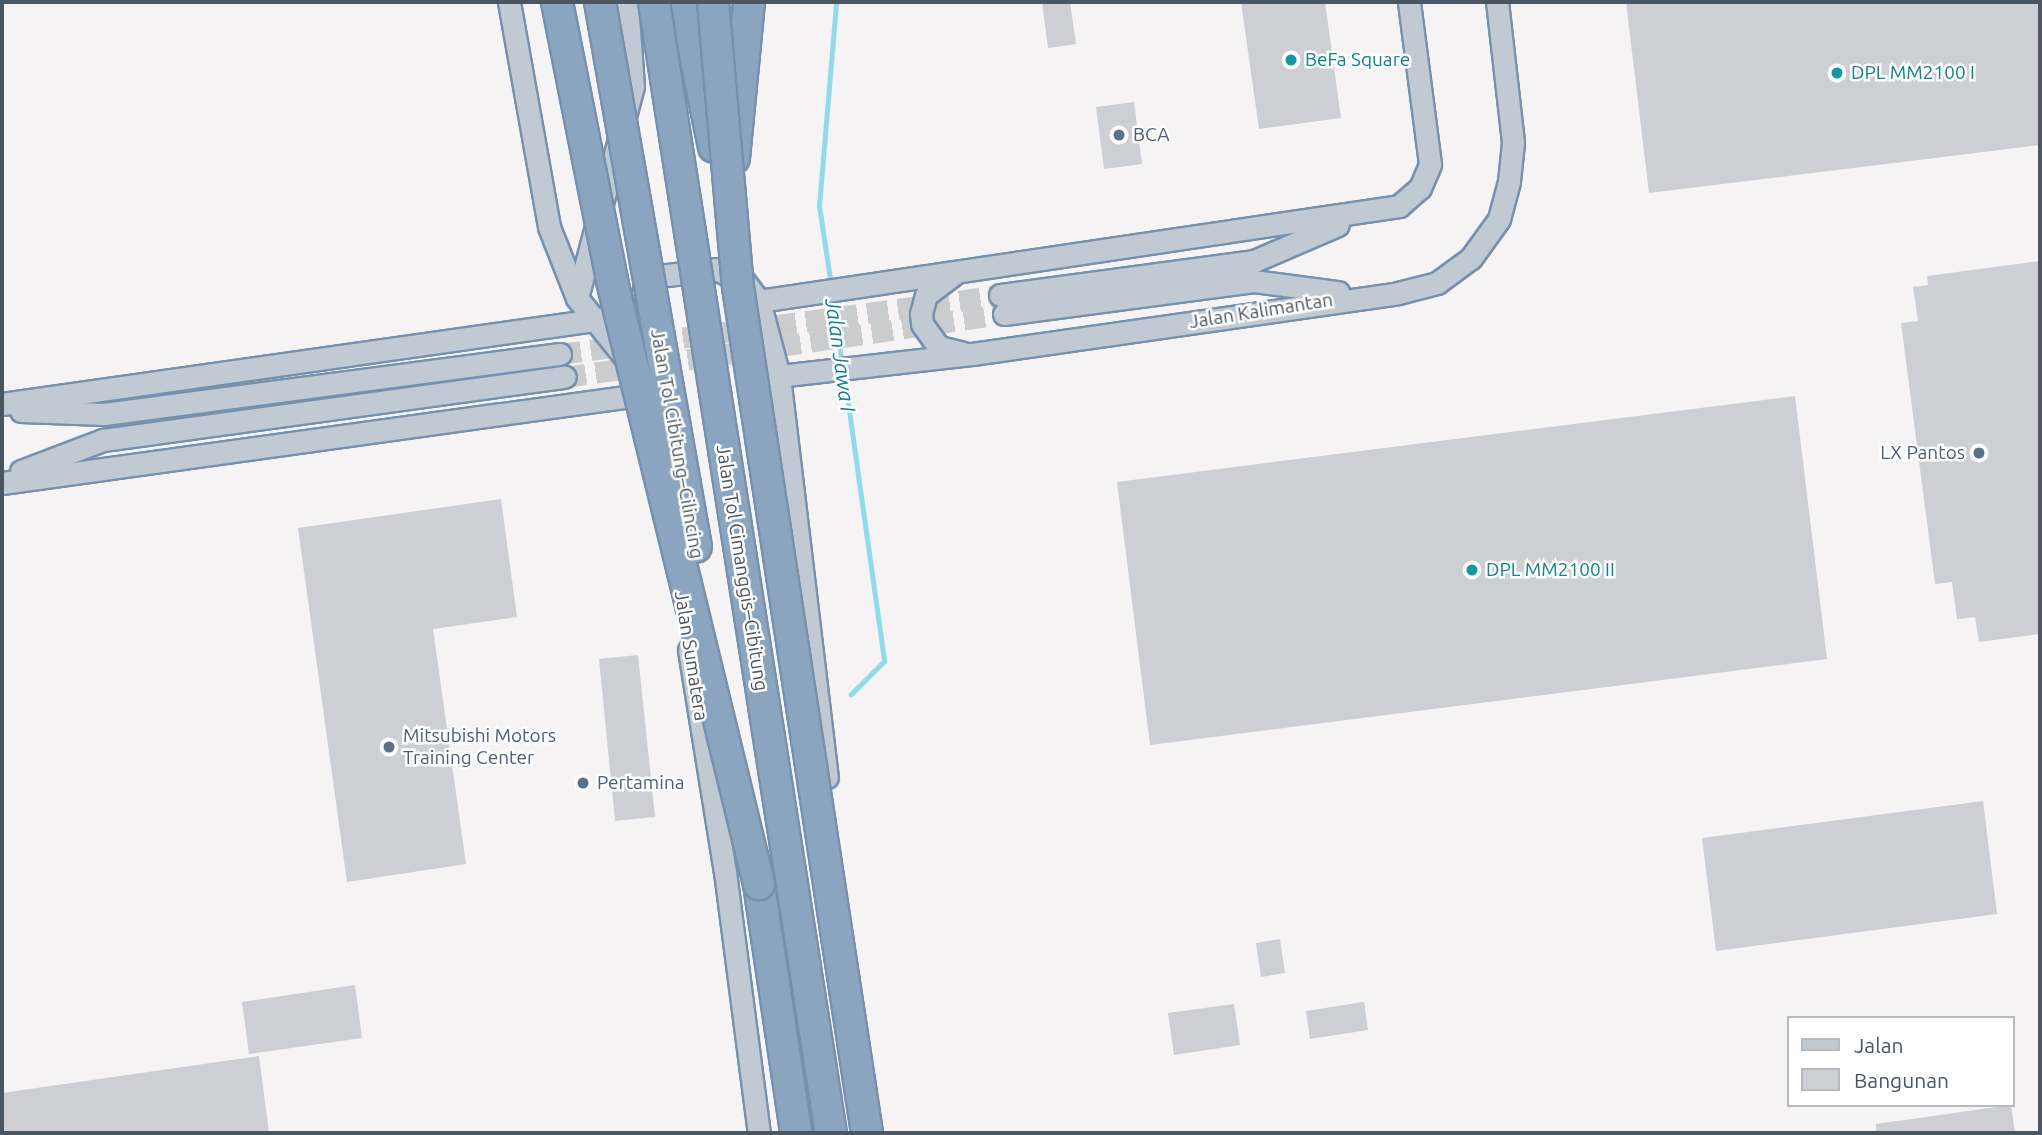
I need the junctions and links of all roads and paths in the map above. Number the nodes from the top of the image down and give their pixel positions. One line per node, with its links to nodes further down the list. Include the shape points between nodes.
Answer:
1 (509, 2): 17 (street, via 549,227)
2 (557, 2): 28 (highway, bridge, via 612,281)
3 (600, 2): 28 (highway, Jalan Tol Cibitung–Cilincing, bridge)
4 (627, 2): 17 (street, via 633,86)
5 (654, 2): 31 (highway, Jalan Tol Cimanggis–Cibitung, bridge)
6 (684, 2): 12 (highway)
7 (692, 2): 15 (highway, bridge)
8 (713, 2): 15 (highway, bridge)
9 (749, 2): 15 (highway, via 732,178)
10 (1409, 2): 13 (street, via 1430,164 1420,188 1399,206)
11 (1497, 2): 16 (street, Jalan Kalimantan, via 1513,142 1499,219 1471,258 1437,282)
12 (715, 147): 15 (street)
13 (1361, 215): 14 (street); 16 (street, via 1254,261 1002,304 1254,281)
14 (964, 270): 15 (street, via 807,291); 21 (street, via 935,286 921,314 922,324 939,347)
15 (742, 280): 18 (street, Jalan Sumatera, via 716,269 659,276 643,291); 22 (street); 32 (highway, bridge)
16 (1372, 296): 21 (street, Jalan Kalimantan)
17 (577, 298): 19 (street)
18 (644, 313): 19 (street); 24 (street, Jalan Sumatera)
19 (591, 320): 24 (street); 25 (street)
20 (560, 354): 26 (street, via 104,414)
21 (972, 354): 22 (street, Jalan Kalimantan)
22 (779, 376): 33 (street)
23 (565, 377): 27 (street, via 103,440)
24 (655, 393): 27 (street); 29 (street, Jalan Sumatera)
25 (2, 404)
26 (2, 410)
27 (2, 481)
28 (759, 884): 30 (highway)
29 (759, 1133)
30 (796, 1133)
31 (831, 1133)
32 (867, 1133)
33 (873, 1133)

